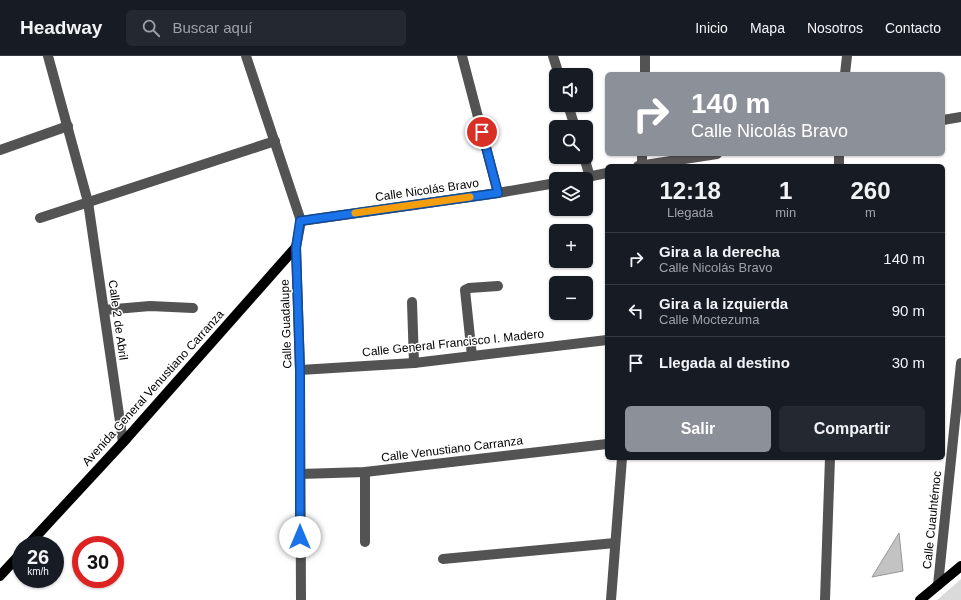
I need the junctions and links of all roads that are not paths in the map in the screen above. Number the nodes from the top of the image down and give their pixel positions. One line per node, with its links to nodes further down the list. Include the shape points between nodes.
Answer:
1 (48, 56): 12 (street, Calle 2 de Abril)
2 (246, 56): 13 (street, Calle Guadalupe)
3 (462, 56): 20 (street)
4 (553, 56): 7 (street)
5 (645, 56): 8 (street)
6 (847, 56): 9 (street)
7 (557, 68)
8 (645, 72)
9 (845, 72)
10 (961, 117): 11 (street)
11 (945, 120)
12 (68, 126): 14 (street); 21 (street, Calle 2 de Abril)
13 (275, 141): 21 (street); 23 (street, Calle Guadalupe)
14 (0, 150)
15 (704, 156): 16 (street)
16 (654, 164)
17 (605, 173): 18 (street)
18 (593, 176)
19 (549, 184): 20 (street, Calle Nicolás Bravo)
20 (498, 193): 23 (street, Calle Nicolás Bravo)
21 (88, 202): 22 (street); 28 (street, Calle 2 de Abril)
22 (40, 218)
23 (300, 221): 24 (street, Calle Guadalupe)
24 (296, 248): 33 (street, Calle Guadalupe); 35 (main road, Avenida General Venustiano Carranza)
25 (498, 286): 30 (street, via 465,290)
26 (412, 302): 31 (street)
27 (193, 308): 28 (street, via 150,306)
28 (104, 310): 35 (street, Calle 2 de Abril)
29 (605, 340): 30 (street, Calle General Francisco I. Madero)
30 (472, 356): 31 (street, Calle General Francisco I. Madero)
31 (414, 363): 33 (street, Calle General Francisco I. Madero)
32 (961, 363): 34 (street, Calle Cuauhtémoc)
33 (300, 370): 40 (street, Calle Guadalupe)
34 (959, 402): 48 (street, Calle Cuauhtémoc)
35 (123, 442): 41 (main road, Avenida General Venustiano Carranza)
36 (605, 444): 39 (street, Calle Venustiano Carranza)
37 (622, 460): 43 (street)
38 (830, 460): 51 (street)
39 (365, 472): 40 (street, Calle Venustiano Carranza); 42 (street)
40 (300, 474): 49 (street, Calle Guadalupe)
41 (36, 536)
42 (365, 542)
43 (615, 543): 44 (street); 50 (street)
44 (443, 559)
45 (12, 563): 47 (main road)
46 (961, 566): 48 (main road)
47 (0, 576)
48 (938, 585): 52 (main road)
49 (301, 600)
50 (611, 600)
51 (825, 600)
52 (920, 600)

